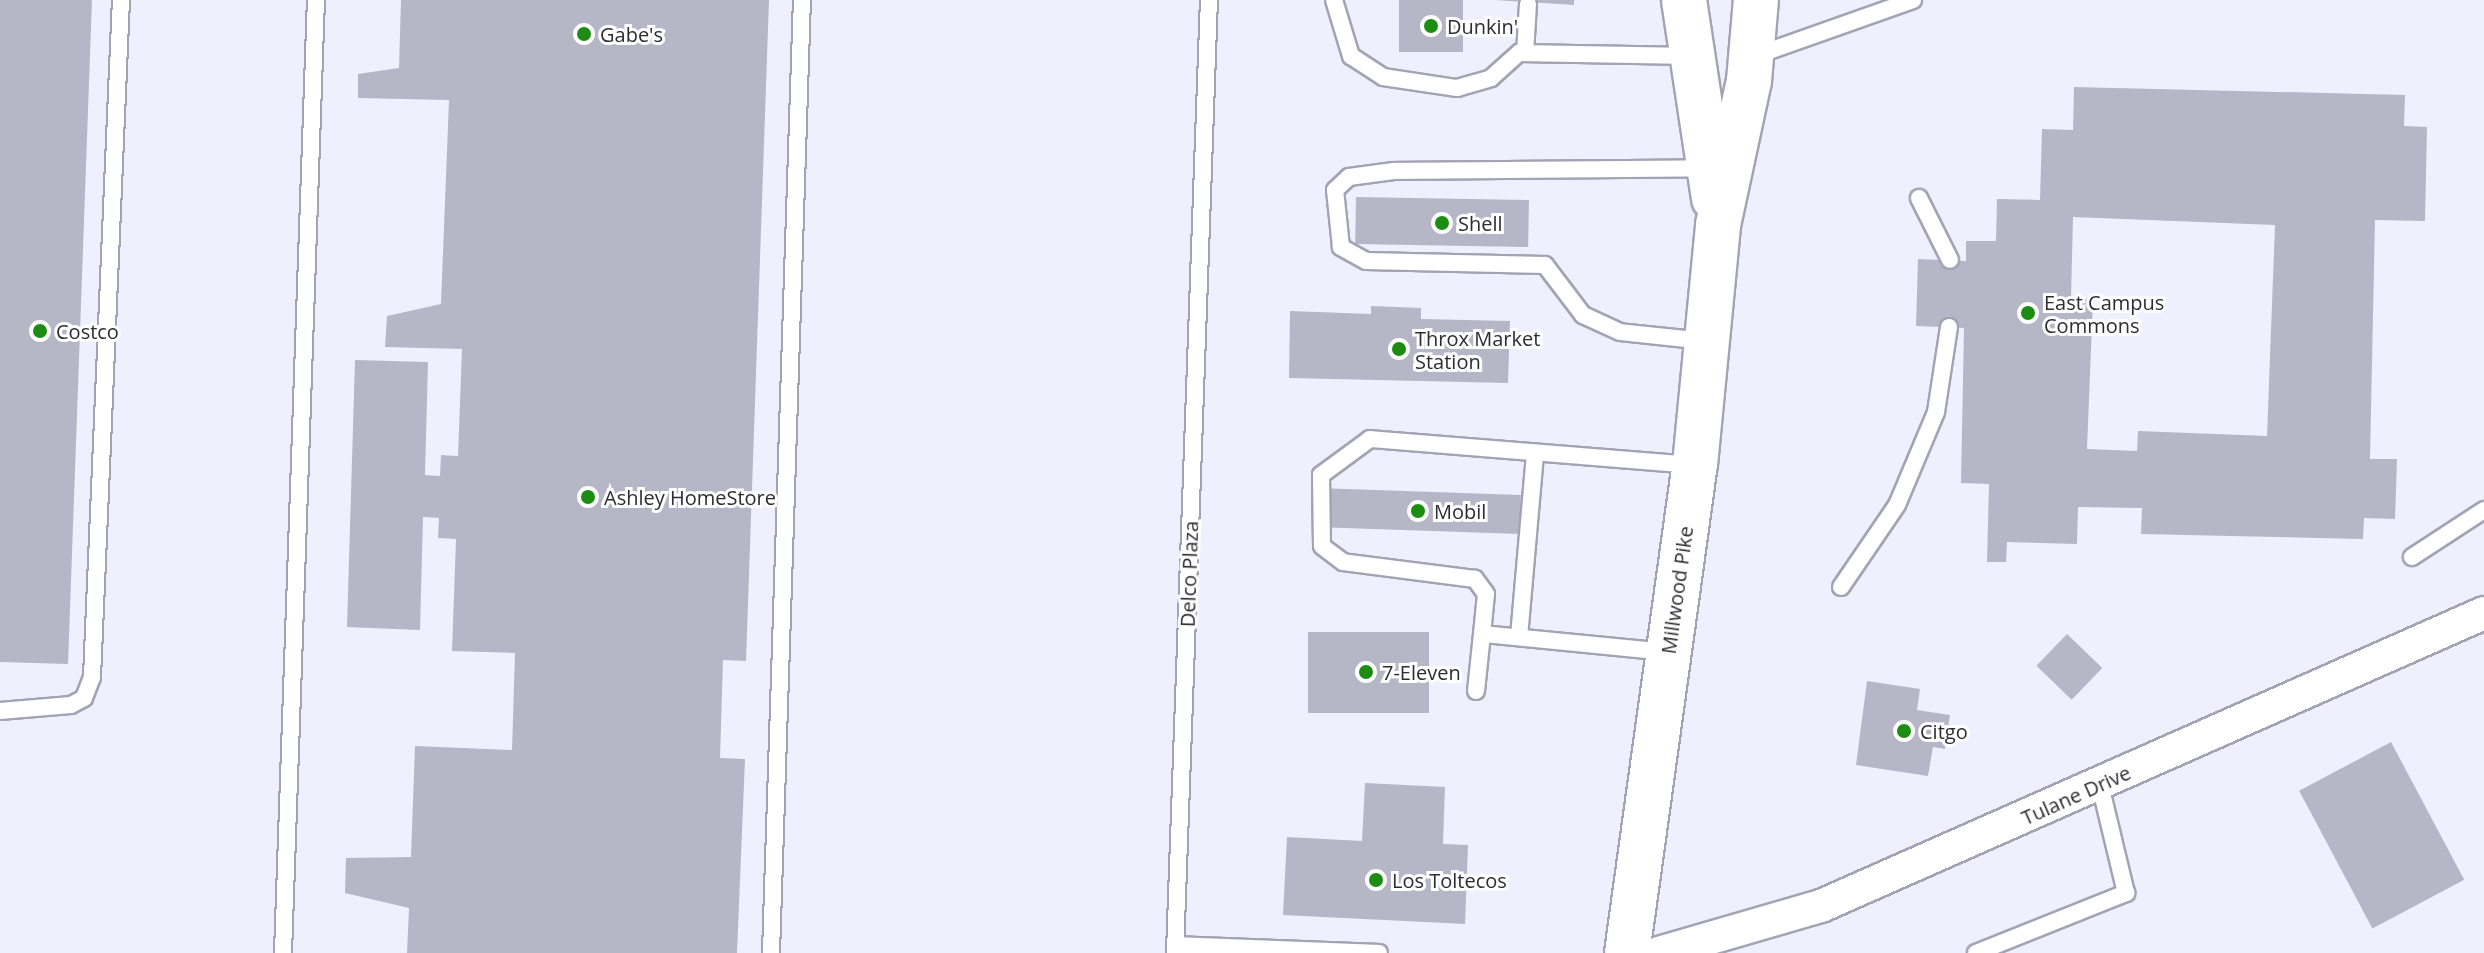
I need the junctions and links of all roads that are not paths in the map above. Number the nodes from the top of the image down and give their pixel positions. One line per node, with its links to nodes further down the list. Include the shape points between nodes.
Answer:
1 (121, 0): 29 (lane, via 92,677 84,698 71,705)
2 (316, 0): 32 (lane)
3 (802, 0): 33 (lane)
4 (1209, 0): 31 (lane, Delco Plaza)
5 (1334, 0): 10 (lane, via 1351,56 1383,77 1457,88 1491,78)
6 (1684, 0): 11 (highway, Millwood Pike)
7 (1756, 0): 12 (highway, Millwood Pike)
8 (1913, 0): 12 (lane)
9 (1528, 4): 10 (lane)
10 (1525, 53): 11 (lane)
11 (1691, 56): 13 (highway, Millwood Pike)
12 (1751, 57): 15 (highway, Millwood Pike)
13 (1709, 168): 15 (highway, Millwood Pike); 18 (lane, via 1394,171 1349,177 1335,190 1341,247 1366,261 1545,265 1583,315 1620,332)
14 (1919, 198): 16 (lane)
15 (1718, 225): 18 (highway, Millwood Pike)
16 (1950, 260)
17 (1949, 327): 23 (lane, via 1936,412 1903,492)
18 (1707, 341): 20 (highway, Millwood Pike)
19 (1535, 453): 20 (lane); 25 (lane, via 1370,439 1321,475 1322,546 1343,562 1475,579 1486,594); 26 (lane)
20 (1695, 465): 27 (highway, Millwood Pike)
21 (2484, 510): 22 (lane)
22 (2412, 557)
23 (1841, 587)
24 (2484, 613): 30 (street, Tulane Drive)
25 (1482, 634): 26 (lane); 28 (lane)
26 (1519, 637): 27 (lane)
27 (1668, 653): 35 (highway, Millwood Pike)
28 (1476, 691)
29 (0, 711)
30 (2100, 785): 36 (street, Tulane Drive, via 1821,906); 37 (lane, via 2126,893)
31 (1175, 949): 34 (lane, Delco Plaza)
32 (283, 953)
33 (771, 953)
34 (1379, 953)
35 (1627, 953)
36 (1659, 953)
37 (1976, 953)

